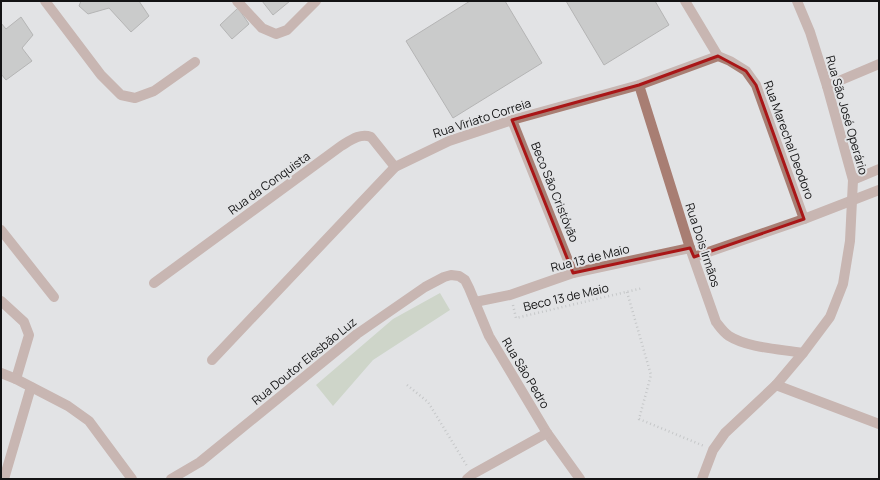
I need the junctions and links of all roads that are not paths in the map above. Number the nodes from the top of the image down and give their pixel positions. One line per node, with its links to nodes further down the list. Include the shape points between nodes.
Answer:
1 (45, 1): 7 (street, via 101,75 121,95 135,98 154,91)
2 (237, 1): 3 (street, via 262,28 276,34 287,30)
3 (316, 1)
4 (685, 1): 6 (street)
5 (797, 1): 10 (street, Rua São José Operário)
6 (718, 56): 9 (street, Rua Viriato Correia); 17 (street, Rua Marechal Deodoro, via 746,71 756,85)
7 (195, 62)
8 (879, 64): 10 (street)
9 (639, 85): 11 (street, Rua Viriato Correia); 19 (street, Rua Dois Irmãos)
10 (827, 86): 14 (street, Rua São José Operário)
11 (512, 120): 12 (street, Rua Viriato Correia, via 449,141); 20 (street, Beco São Cristóvão)
12 (395, 167): 22 (street, Rua da Conquista, via 371,137 357,137); 27 (street, Rua Viriato Correia)
13 (879, 169): 14 (street)
14 (853, 180): 16 (street, Rua São José Operário)
15 (879, 190): 16 (street, Rua 13 de Maio)
16 (853, 199): 17 (street, Rua 13 de Maio); 26 (street, Rua São José Operário, via 843,284 830,317)
17 (804, 219): 19 (street, Rua 13 de Maio)
18 (1, 230): 23 (street)
19 (692, 253): 20 (street, Rua 13 de Maio); 26 (street, Rua Dois Irmãos, via 711,310 721,329 728,336 748,344)
20 (573, 273): 25 (street, Rua 13 de Maio, via 510,295)
21 (459, 276): 25 (street, Rua São Pedro, via 470,288); 37 (street, Rua Doutor Elesbão Luz, via 444,277 426,287 357,334 200,462)
22 (154, 283)
23 (54, 298)
24 (1, 301): 29 (street, via 24,322 29,335)
25 (475, 302): 33 (street, Rua São Pedro, via 489,336)
26 (803, 352): 30 (street, Rua São José Operário)
27 (212, 360)
28 (1, 373): 29 (street)
29 (16, 379): 31 (street)
30 (776, 386): 32 (street); 39 (street, Rua São José Operário, via 725,433 713,450)
31 (31, 387): 35 (street); 36 (street, via 68,406 89,421)
32 (879, 424)
33 (547, 432): 34 (street); 38 (street, Rua São Pedro)
34 (470, 477)
35 (4, 479)
36 (132, 479)
37 (171, 479)
38 (580, 479)
39 (702, 479)

